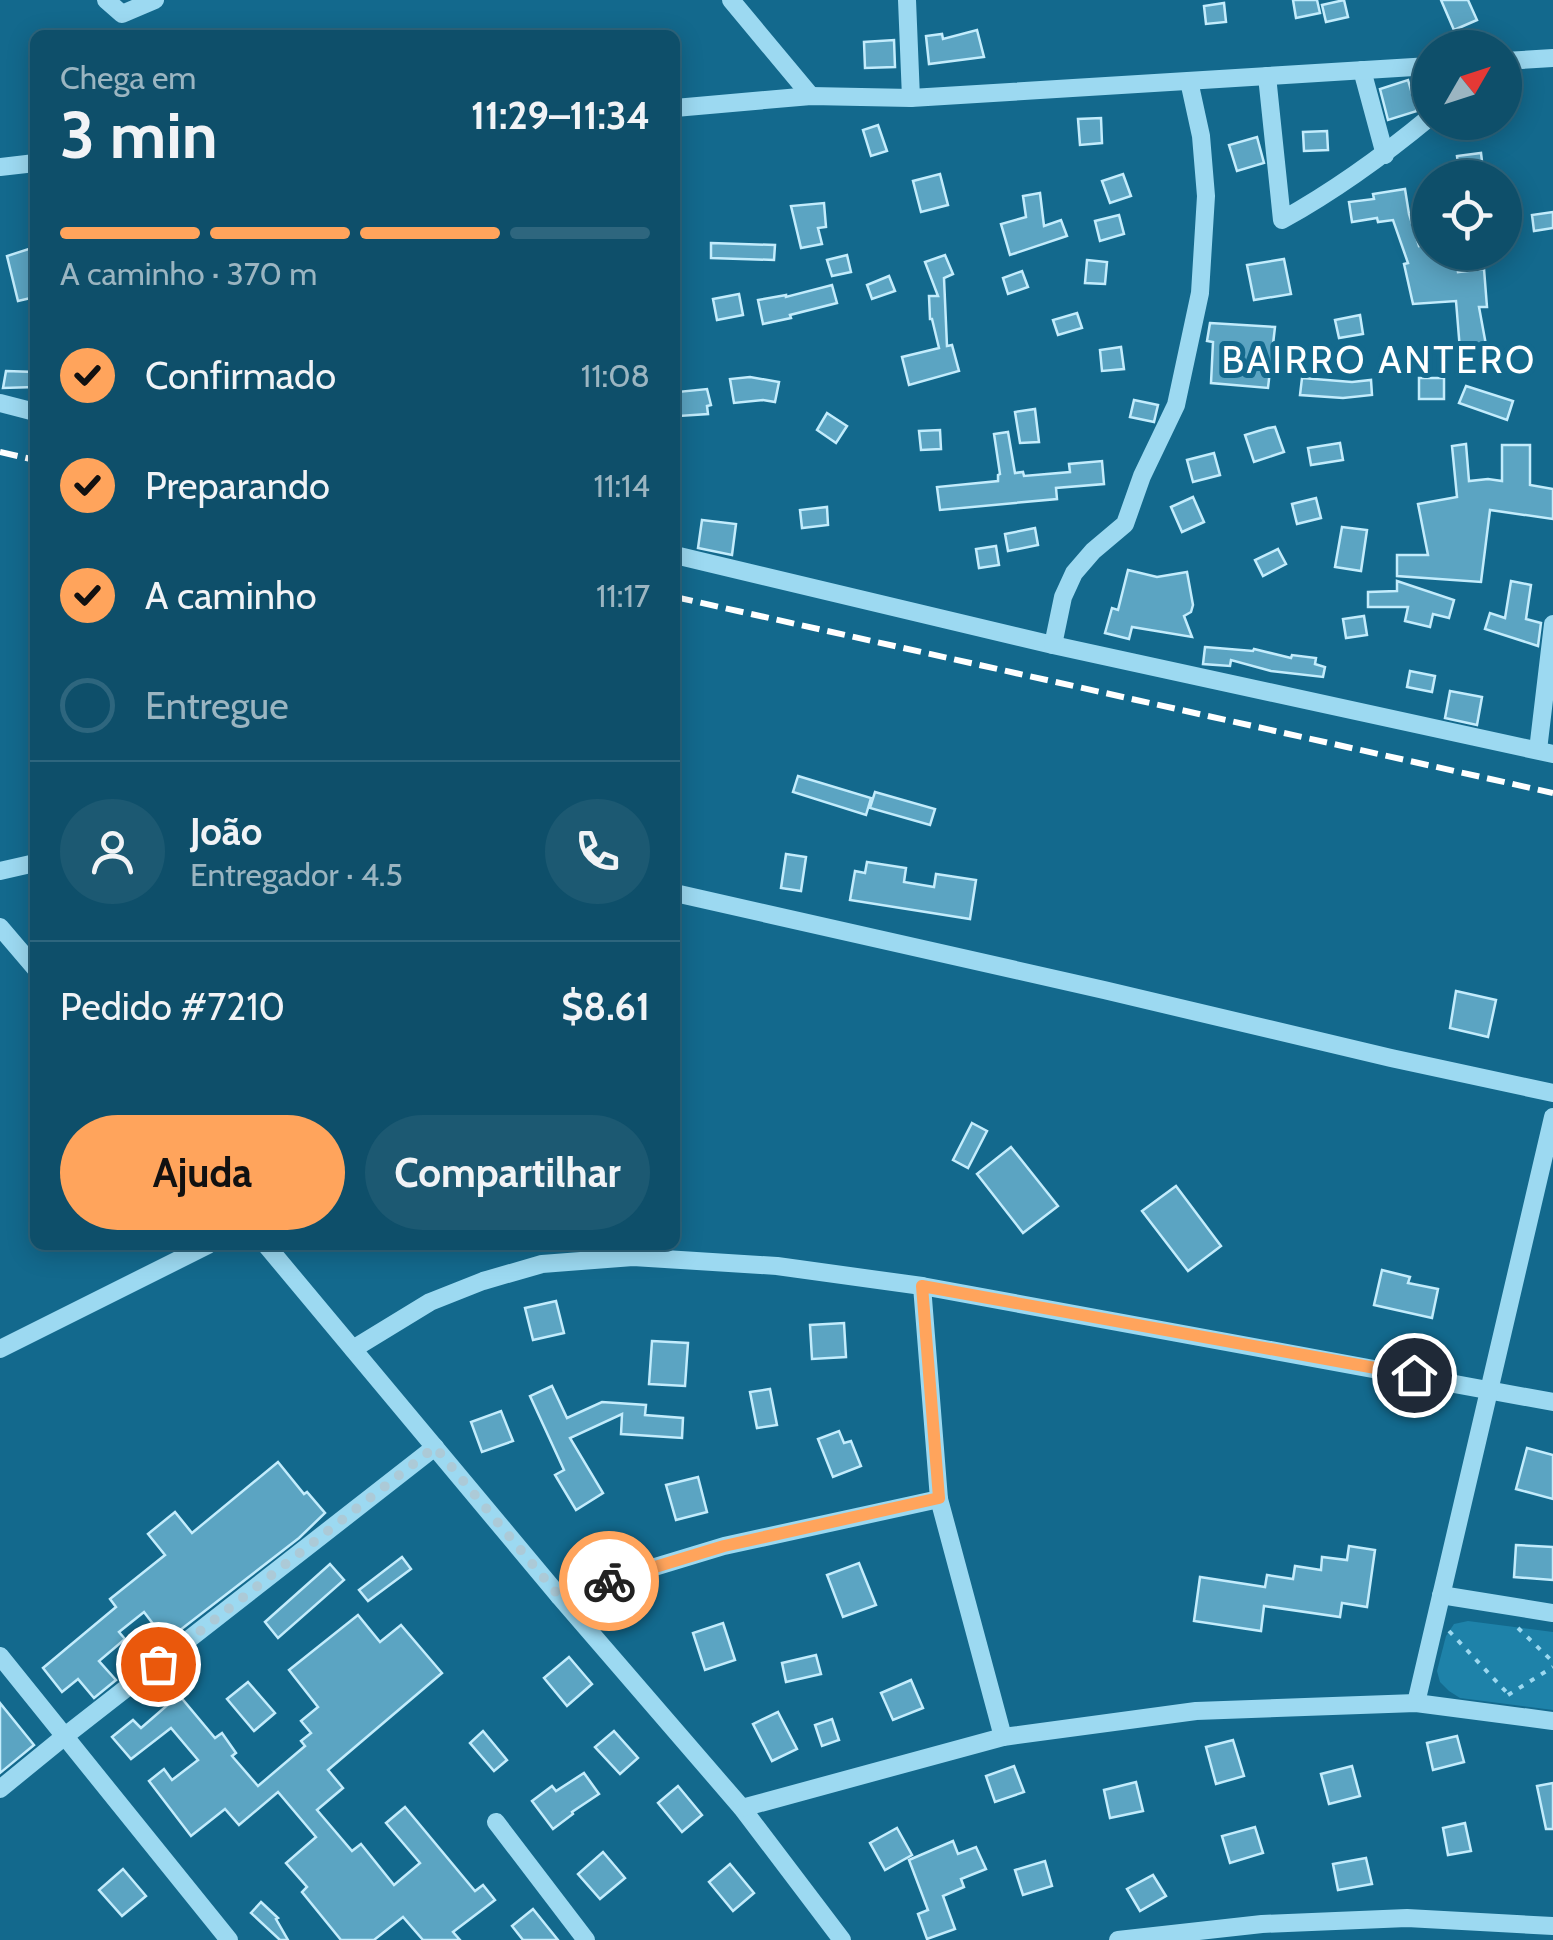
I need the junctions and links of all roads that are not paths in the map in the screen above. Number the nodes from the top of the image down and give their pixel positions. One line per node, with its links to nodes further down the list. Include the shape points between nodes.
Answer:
1 (106, 0): 2 (street, via 122,14)
2 (154, 0)
3 (731, 0): 11 (street)
4 (907, 0): 12 (street)
5 (1553, 58): 6 (street)
6 (1522, 60)
7 (1412, 67): 8 (street)
8 (1362, 70): 9 (street); 15 (street)
9 (1266, 76): 10 (street); 15 (street, via 1282,220)
10 (1189, 80): 12 (street); 22 (street, via 1206,196 1200,294 1176,406 1124,524 1074,573)
11 (811, 96): 12 (street); 13 (street)
12 (911, 98)
13 (680, 108)
14 (1412, 132): 15 (street)
15 (1384, 155)
16 (30, 163): 17 (street)
17 (0, 167)
18 (0, 404): 19 (street)
19 (30, 411)
20 (680, 555): 22 (street)
21 (1553, 624): 23 (street)
22 (1053, 645): 23 (street)
23 (1546, 752)
24 (30, 864): 25 (street)
25 (0, 871)
26 (680, 894): 29 (street)
27 (0, 926): 28 (street)
28 (30, 962)
29 (1553, 1093)
30 (1553, 1117): 36 (street)
31 (198, 1250): 35 (street)
32 (270, 1250): 34 (street)
33 (922, 1286): 34 (street, via 633,1256 542,1264 430,1302); 36 (street); 39 (street)
34 (352, 1348): 38 (street)
35 (0, 1350)
36 (1490, 1388): 37 (street); 40 (street)
37 (1553, 1402)
38 (435, 1447): 41 (street); 46 (street)
39 (939, 1498): 41 (street, via 724,1546); 47 (street)
40 (1441, 1595): 42 (street); 44 (street)
41 (559, 1596): 49 (street)
42 (1553, 1613)
43 (0, 1656): 46 (street)
44 (1416, 1703): 45 (street); 47 (street, via 1196,1711)
45 (1553, 1721)
46 (65, 1736): 48 (street); 52 (street)
47 (1003, 1737): 49 (street)
48 (0, 1789)
49 (742, 1808): 54 (street)
50 (496, 1822): 53 (street)
51 (1553, 1926): 55 (street, via 1407,1918 1262,1924)
52 (229, 1940)
53 (586, 1940)
54 (842, 1940)
55 (1118, 1940)

